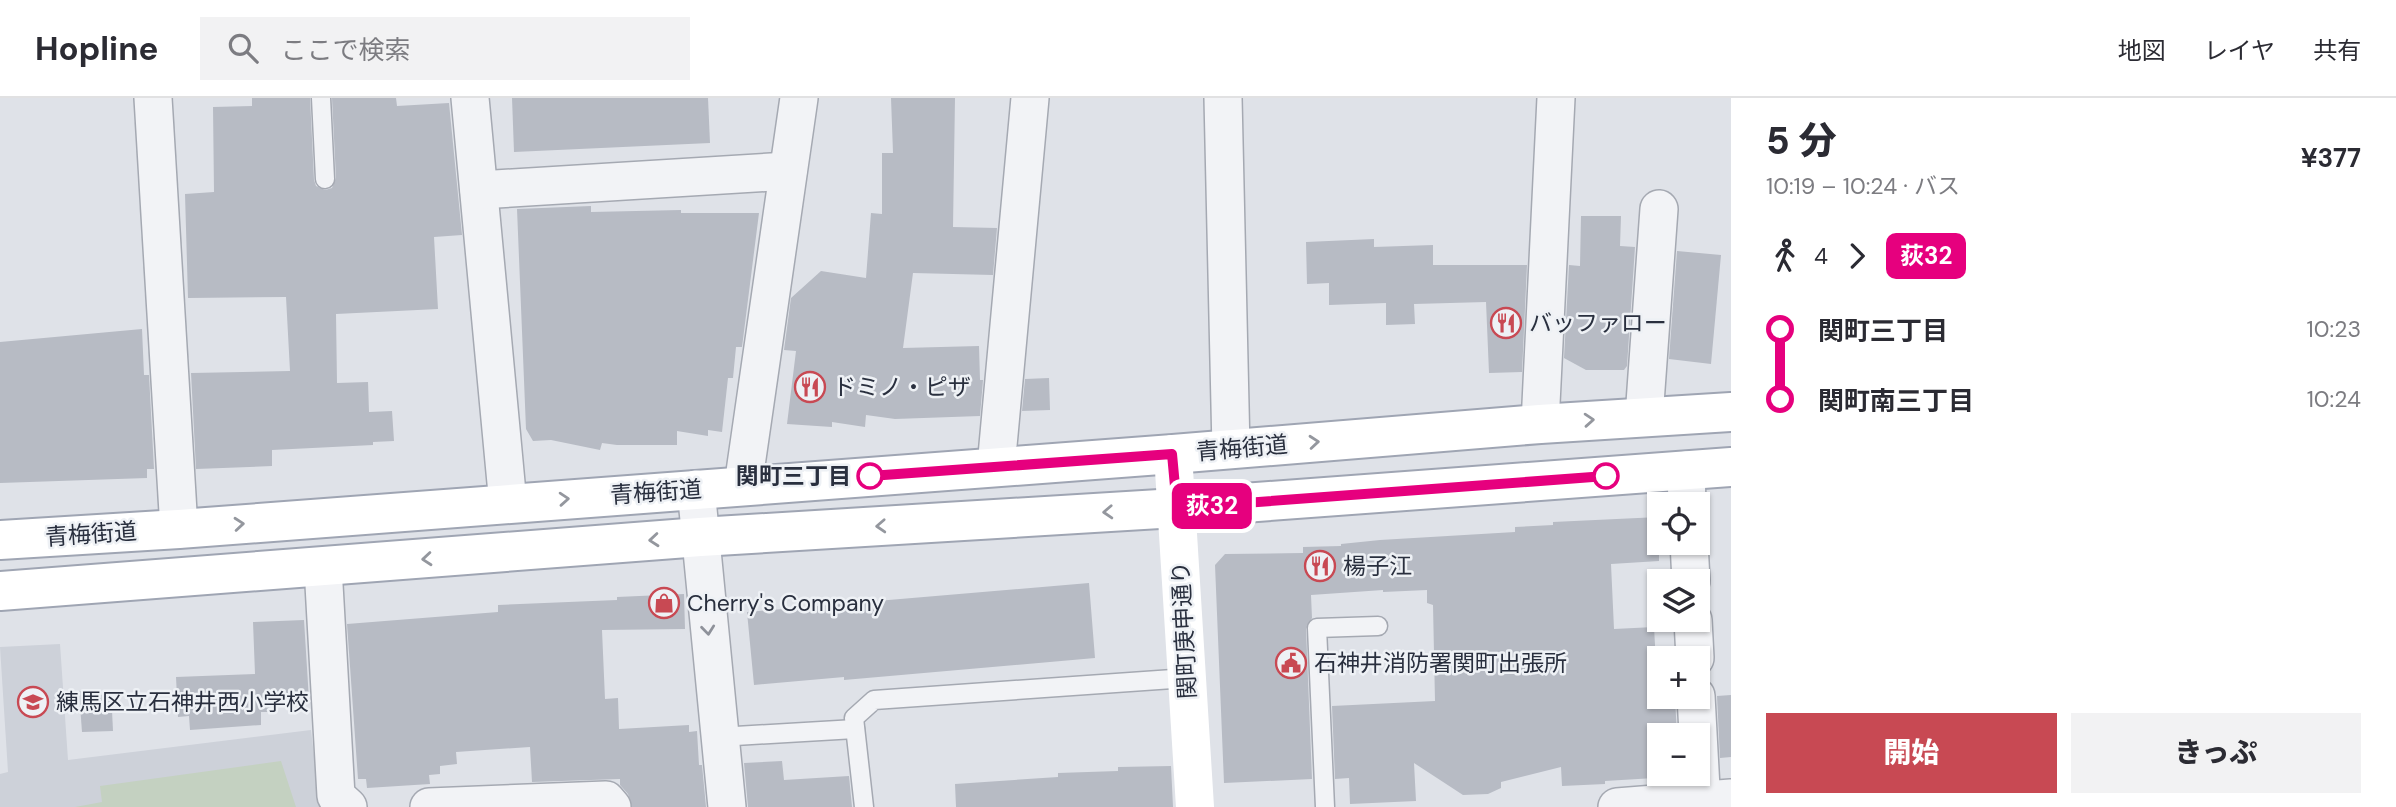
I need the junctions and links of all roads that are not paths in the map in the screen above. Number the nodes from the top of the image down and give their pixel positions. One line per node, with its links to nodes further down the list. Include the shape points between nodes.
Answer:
1 (153, 98): 24 (street)
2 (321, 98): 9 (lane)
3 (470, 98): 10 (street)
4 (799, 98): 8 (street)
5 (1030, 98): 17 (street)
6 (1223, 98): 15 (street)
7 (1556, 98): 14 (street)
8 (788, 171): 10 (street); 19 (street)
9 (326, 179)
10 (479, 190): 22 (street)
11 (1659, 209): 13 (street)
12 (1731, 412): 13 (main road, 青梅街道)
13 (1644, 417): 14 (main road, 青梅街道, one-way to 13)
14 (1540, 424): 15 (main road, 青梅街道, one-way to 14)
15 (1231, 449): 16 (main road, 青梅街道)
16 (1172, 454): 17 (main road, 青梅街道); 23 (main road, 関町庚申通り)
17 (996, 467): 19 (main road, 青梅街道)
18 (1731, 467): 20 (main road, 青梅街道)
19 (743, 486): 21 (main road, 青梅街道)
20 (1687, 487): 23 (main road, 青梅街道)
21 (696, 489): 22 (main road, 青梅街道, one-way to 21); 25 (street)
22 (508, 504): 24 (main road, 青梅街道, one-way to 22)
23 (1177, 508): 25 (main road, 青梅街道, one-way to 25); 30 (main road, 関町庚申通り)
24 (179, 529): 26 (main road, 青梅街道)
25 (700, 537): 27 (main road, 青梅街道, one-way to 27); 33 (street, one-way to 33)
26 (0, 540)
27 (323, 567): 28 (main road, 青梅街道); 35 (street, via 336,796)
28 (0, 591)
29 (1378, 626): 41 (lane, via 1317,628)
30 (1187, 678): 32 (lane, via 874,700 855,718); 40 (main road, 関町庚申通り)
31 (1698, 709): 34 (street)
32 (855, 729): 33 (lane); 39 (lane)
33 (719, 737): 38 (street)
34 (1711, 802): 42 (street)
35 (348, 807)
36 (429, 807): 37 (street, via 606,800)
37 (612, 807)
38 (727, 807)
39 (864, 807)
40 (1195, 807)
41 (1325, 807)
42 (1617, 807)

